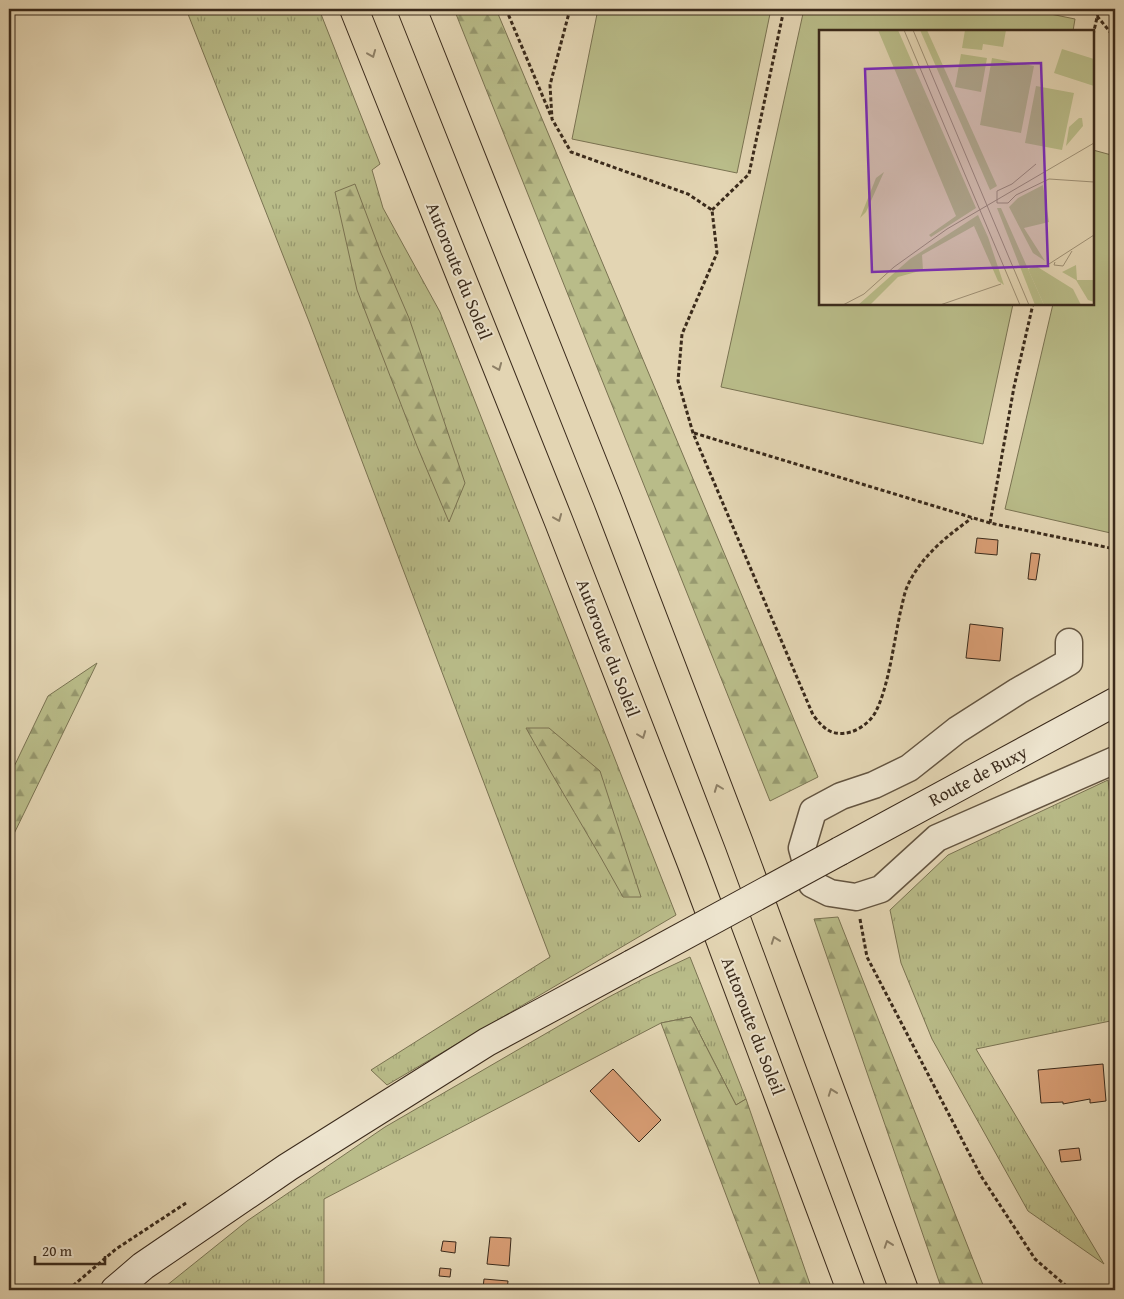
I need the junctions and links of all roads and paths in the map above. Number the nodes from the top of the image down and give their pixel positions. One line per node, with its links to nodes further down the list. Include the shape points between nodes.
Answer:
1 (354, 9): 23 (highway, Autoroute du Soleil, one-way to 23, via 692,864)
2 (412, 9): 24 (highway, one-way to 2, via 721,796)
3 (506, 9): 10 (path)
4 (570, 9): 10 (path, via 550,85)
5 (784, 9): 11 (path, via 750,174)
6 (1099, 9): 7 (path)
7 (1097, 16): 8 (path); 9 (path)
8 (1094, 31)
9 (1115, 38)
10 (552, 119): 11 (path, via 571,152 688,194)
11 (712, 210): 13 (path, via 717,253 682,334 678,381)
12 (1033, 305): 15 (path, via 1014,387)
13 (693, 433): 14 (path); 14 (path, via 812,715 825,729 842,734 860,729 874,714 884,688 907,587 935,548)
14 (972, 518): 15 (path)
15 (990, 524): 16 (path)
16 (1115, 549)
17 (1069, 642): 20 (street, via 1069,662 957,730 909,768 813,810 802,848 812,884 830,893)
18 (1115, 702): 22 (main road, Route de Buxy, bridge, via 487,1042 288,1166 143,1266)
19 (1115, 760): 20 (street, via 937,838 881,889)
20 (856, 897): 25 (path, via 867,957 981,1176 1035,1259)
21 (1115, 1286): 26 (path)
22 (115, 1290)
23 (851, 1290)
24 (904, 1290)
25 (1071, 1290)
26 (1103, 1290)

